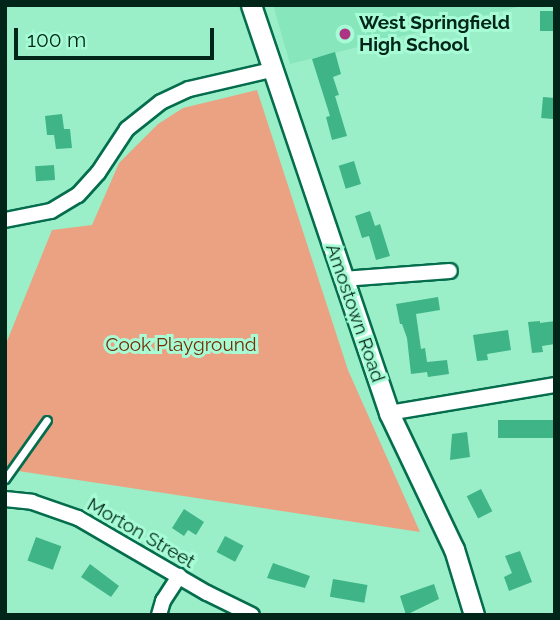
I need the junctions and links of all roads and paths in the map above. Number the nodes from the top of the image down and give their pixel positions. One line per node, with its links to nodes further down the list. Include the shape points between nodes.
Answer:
1 (251, 5): 2 (street, Amostown Road)
2 (271, 71): 3 (street, via 206,84 161,102 118,139 78,195 51,211); 5 (street, Amostown Road)
3 (5, 220)
4 (450, 271): 5 (street)
5 (343, 279): 7 (street, Amostown Road)
6 (555, 385): 7 (street)
7 (389, 413): 14 (street, Amostown Road, via 454,549)
8 (47, 420): 9 (lane)
9 (5, 479)
10 (5, 499): 11 (street, Morton Street, via 48,506 78,518)
11 (178, 576): 12 (street); 13 (street, Morton Street)
12 (159, 615)
13 (252, 615)
14 (474, 615)

